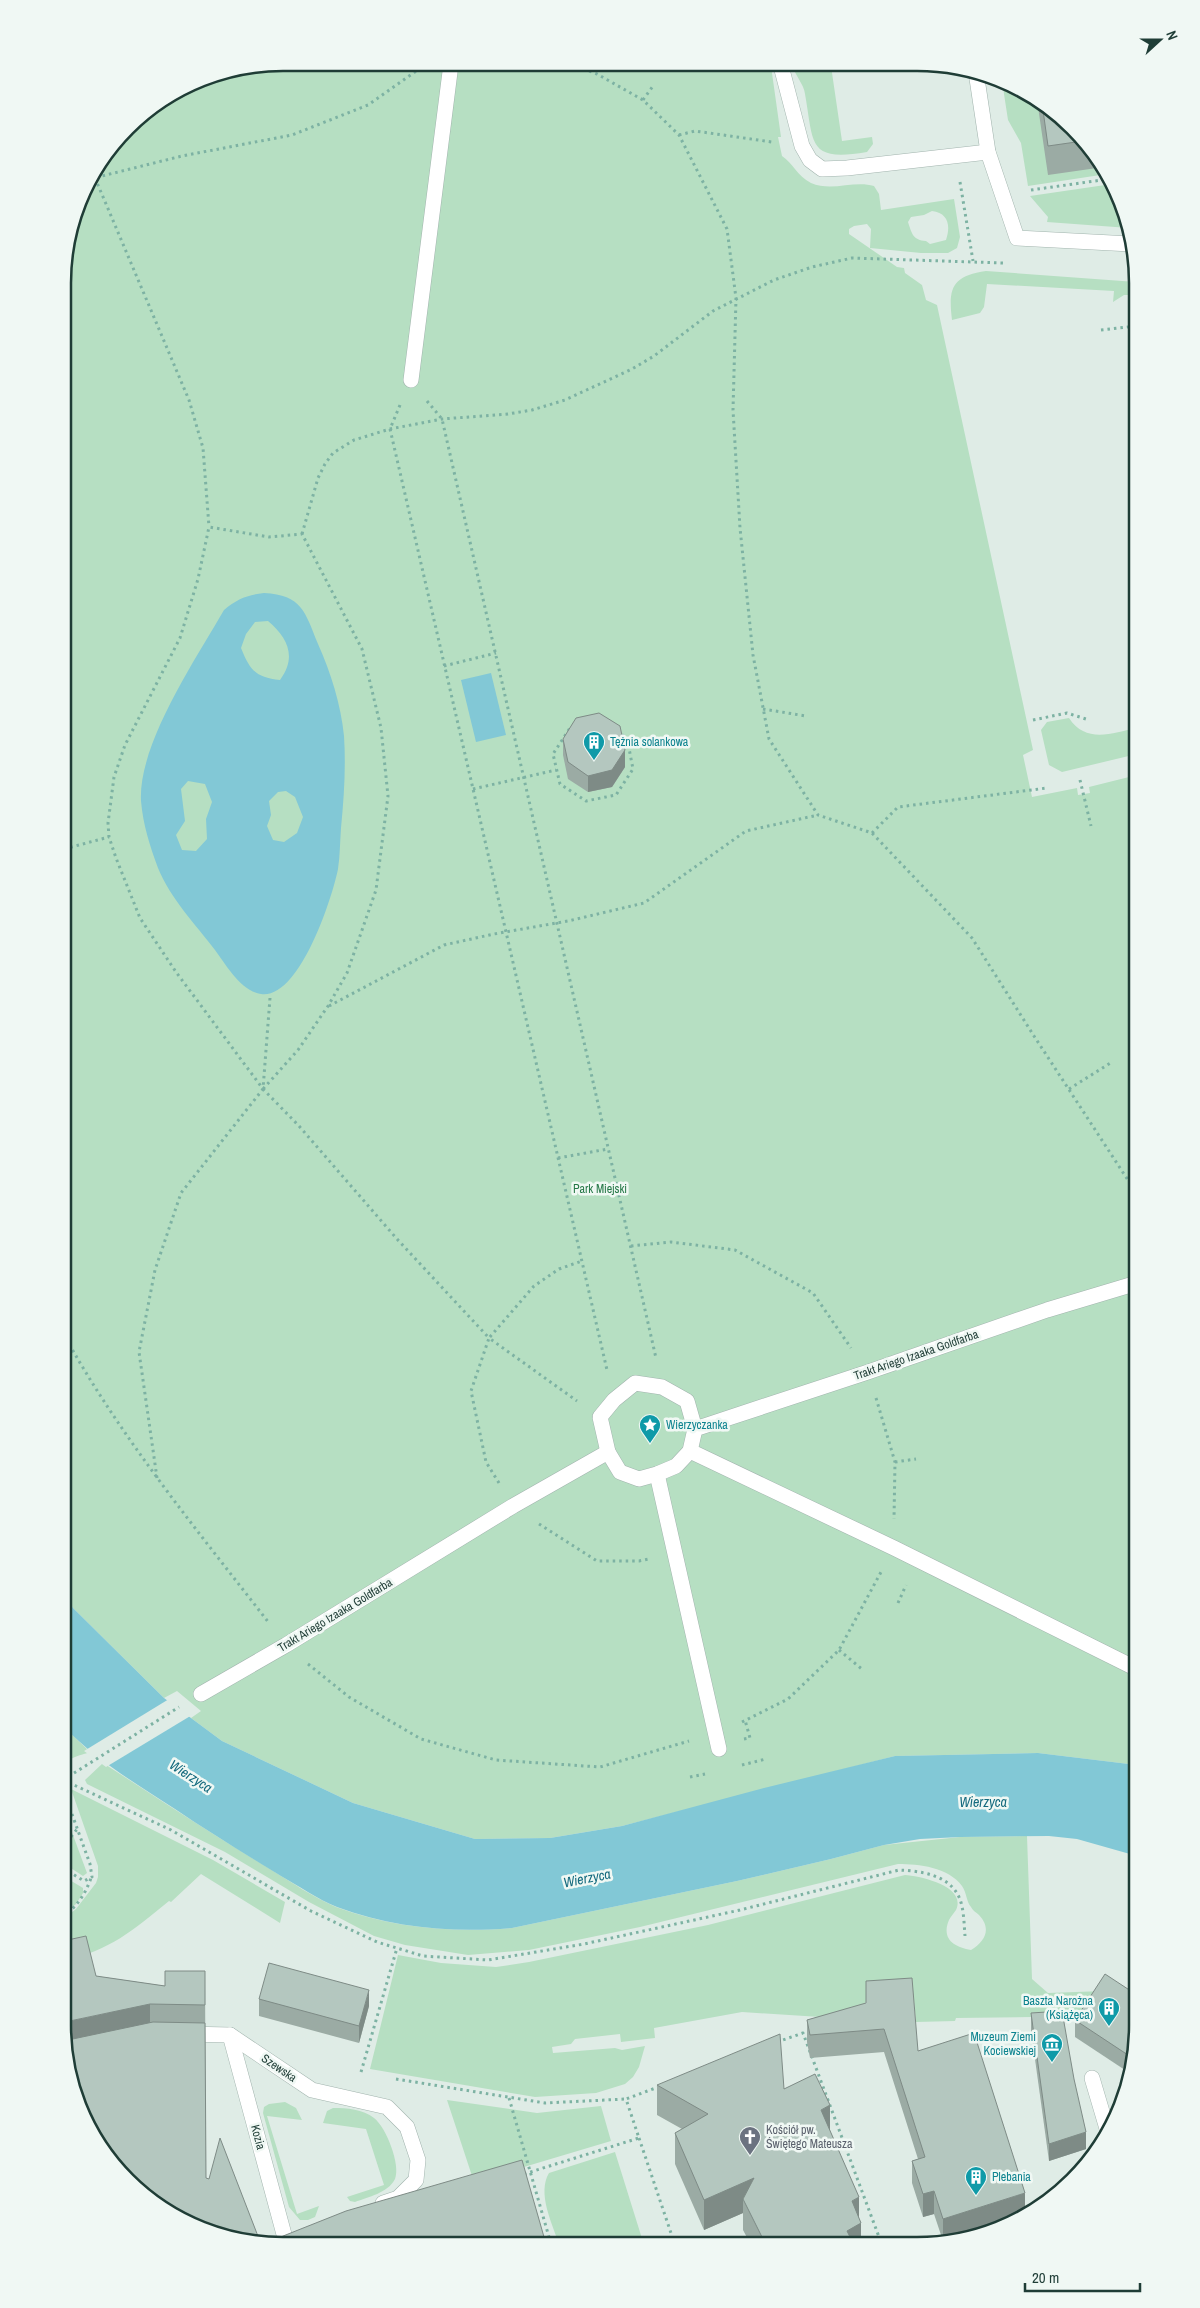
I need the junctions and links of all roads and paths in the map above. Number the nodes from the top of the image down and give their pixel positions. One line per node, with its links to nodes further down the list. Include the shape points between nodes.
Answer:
1 (416, 71): 12 (path, via 368,105 292,134)
2 (450, 71): 20 (street)
3 (589, 71): 7 (path)
4 (783, 71): 9 (street)
5 (977, 80): 10 (street)
6 (653, 86): 7 (path)
7 (643, 100): 8 (path)
8 (679, 135): 9 (path, via 695,131); 17 (path, via 727,229)
9 (802, 146): 11 (street, via 810,160 822,169)
10 (988, 152): 11 (street); 16 (street, via 1018,238)
11 (956, 156): 17 (path, via 973,260 852,258 794,272)
12 (101, 176)
13 (1102, 180): 15 (path)
14 (95, 185): 23 (path, via 189,400 203,448)
15 (1025, 191)
16 (1125, 244)
17 (736, 298): 21 (path, via 693,324 654,356 565,400 508,414); 27 (path, via 733,410 736,469 753,655)
18 (1129, 327): 19 (path)
19 (1101, 330)
20 (411, 380)
21 (442, 419): 22 (path); 25 (path)
22 (390, 429): 24 (path, via 354,440 333,453 318,478); 26 (path)
23 (209, 528): 24 (path, via 269,537); 39 (path, via 180,638 125,745 114,778 108,806)
24 (302, 534): 44 (path, via 362,648 381,728 388,796 376,890 347,973)
25 (496, 653): 26 (path); 32 (path)
26 (444, 666): 35 (path)
27 (763, 709): 28 (path); 36 (path, via 769,739)
28 (806, 716)
29 (1033, 720): 30 (path, via 1067,713)
30 (1089, 720)
31 (556, 770): 31 (path, via 553,754 570,728 600,721 627,738 633,769 616,795 586,801 560,784); 32 (path)
32 (524, 777): 35 (path); 41 (path)
33 (1080, 780): 37 (path)
34 (1047, 788): 38 (path, via 898,807)
35 (473, 789): 42 (path)
36 (818, 815): 38 (path); 41 (path, via 746,831 644,903)
37 (1091, 826)
38 (872, 832): 47 (path, via 972,938)
39 (109, 837): 40 (path); 46 (path, via 140,918 176,972)
40 (71, 847)
41 (557, 924): 42 (path); 48 (path)
42 (506, 934): 44 (path, via 444,946); 49 (path)
43 (270, 998): 46 (path)
44 (328, 1006): 46 (path, via 298,1050)
45 (1112, 1062): 47 (path)
46 (264, 1089): 54 (path); 66 (path, via 181,1193 155,1270 138,1352)
47 (1069, 1089): 50 (path)
48 (608, 1149): 49 (path); 51 (path)
49 (558, 1158): 52 (path)
50 (1129, 1182)
51 (630, 1246): 56 (path, via 671,1242 736,1250 813,1293); 57 (path)
52 (582, 1261): 54 (path, via 559,1269 534,1286); 58 (path)
53 (1129, 1285): 56 (street, Trakt Ariego Izaaka Goldfarba)
54 (489, 1338): 59 (path); 67 (path, via 471,1391 486,1462)
55 (71, 1348): 66 (path)
56 (868, 1372): 60 (street, Trakt Ariego Izaaka Goldfarba); 64 (path)
57 (662, 1387): 58 (street, via 636,1384); 60 (street, via 687,1401)
58 (614, 1400): 59 (street)
59 (600, 1417): 62 (street)
60 (695, 1429): 61 (street)
61 (690, 1451): 65 (street, via 676,1466); 68 (street)
62 (608, 1452): 65 (street, via 620,1472 638,1479); 67 (street, Trakt Ariego Izaaka Goldfarba)
63 (916, 1459): 64 (path)
64 (895, 1462): 68 (path)
65 (657, 1474): 69 (street)
66 (157, 1478): 70 (path)
67 (513, 1506): 69 (path, via 597,1561 639,1561); 70 (street, Trakt Ariego Izaaka Goldfarba)
68 (894, 1548): 71 (path); 72 (street)
69 (676, 1553): 77 (street)
70 (286, 1645): 74 (street, Trakt Ariego Izaaka Goldfarba); 77 (path, via 349,1698 421,1739 496,1760 600,1767)
71 (839, 1650): 73 (path); 75 (path, via 788,1699)
72 (1129, 1665)
73 (863, 1670)
74 (201, 1694): 78 (path)
75 (745, 1720): 76 (path); 77 (path)
76 (750, 1738)
77 (718, 1742)
78 (71, 1775)
79 (71, 1785): 87 (path, via 172,1830 311,1911)
80 (71, 1811): 81 (path)
81 (78, 1828): 82 (path); 84 (path)
82 (71, 1837)
83 (71, 1873): 84 (path, via 84,1881)
84 (92, 1877): 85 (path, via 85,1894)
85 (71, 1910)
86 (965, 1936): 87 (path, via 960,1898 948,1881 918,1871 899,1870 740,1910 584,1944 488,1960 423,1956)
87 (397, 1948): 92 (path)
88 (172, 2033): 89 (street)
89 (230, 2035): 103 (street, Szewska, via 312,2090 388,2107 406,2127 418,2160 416,2180 398,2198); 105 (street, Kozia)
90 (775, 2043): 109 (path, via 802,2033)
91 (351, 2071): 92 (path)
92 (360, 2073): 93 (path)
93 (370, 2074)
94 (388, 2078): 97 (path)
95 (1092, 2078): 99 (street)
96 (663, 2085): 98 (path)
97 (509, 2098): 98 (path, via 545,2103); 101 (path)
98 (626, 2099): 100 (path)
99 (1105, 2122)
100 (639, 2138): 101 (path); 108 (path)
101 (531, 2172): 102 (path); 107 (path)
102 (522, 2175)
103 (370, 2207)
104 (301, 2231): 106 (street)
105 (277, 2237)
106 (287, 2237)
107 (549, 2237)
108 (672, 2237)
109 (879, 2237)

